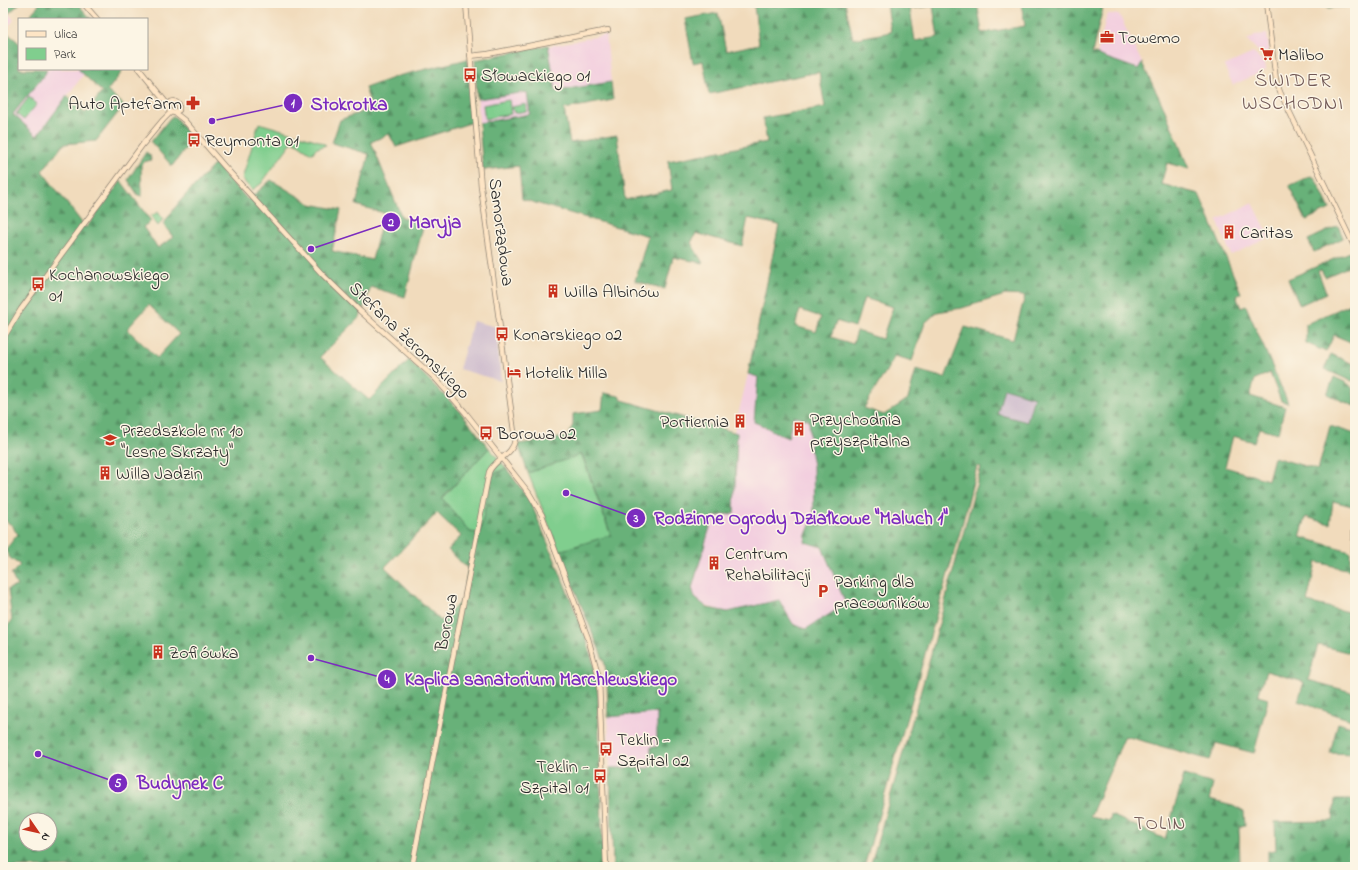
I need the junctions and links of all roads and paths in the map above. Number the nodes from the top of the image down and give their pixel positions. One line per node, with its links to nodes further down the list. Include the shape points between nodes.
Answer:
1 (83, 3): 4 (street)
2 (466, 3): 6 (street, Samorządowa)
3 (1266, 3): 9 (street, via 1276,80 1280,92)
4 (96, 18)
5 (608, 30): 6 (street)
6 (470, 56): 11 (street, Samorządowa, via 482,187 515,439 511,451)
7 (140, 70): 8 (street, Stefana Żeromskiego)
8 (172, 109): 10 (street, via 143,144 21,309); 11 (street, Stefana Żeromskiego, via 323,275 435,378)
9 (1355, 248)
10 (3, 339)
11 (502, 458): 14 (street, Borowa, via 489,472); 15 (street, Stefana Żeromskiego, via 529,493 542,516 588,638 599,678)
12 (1355, 500): 13 (street)
13 (1355, 596)
14 (412, 867)
15 (606, 867)

